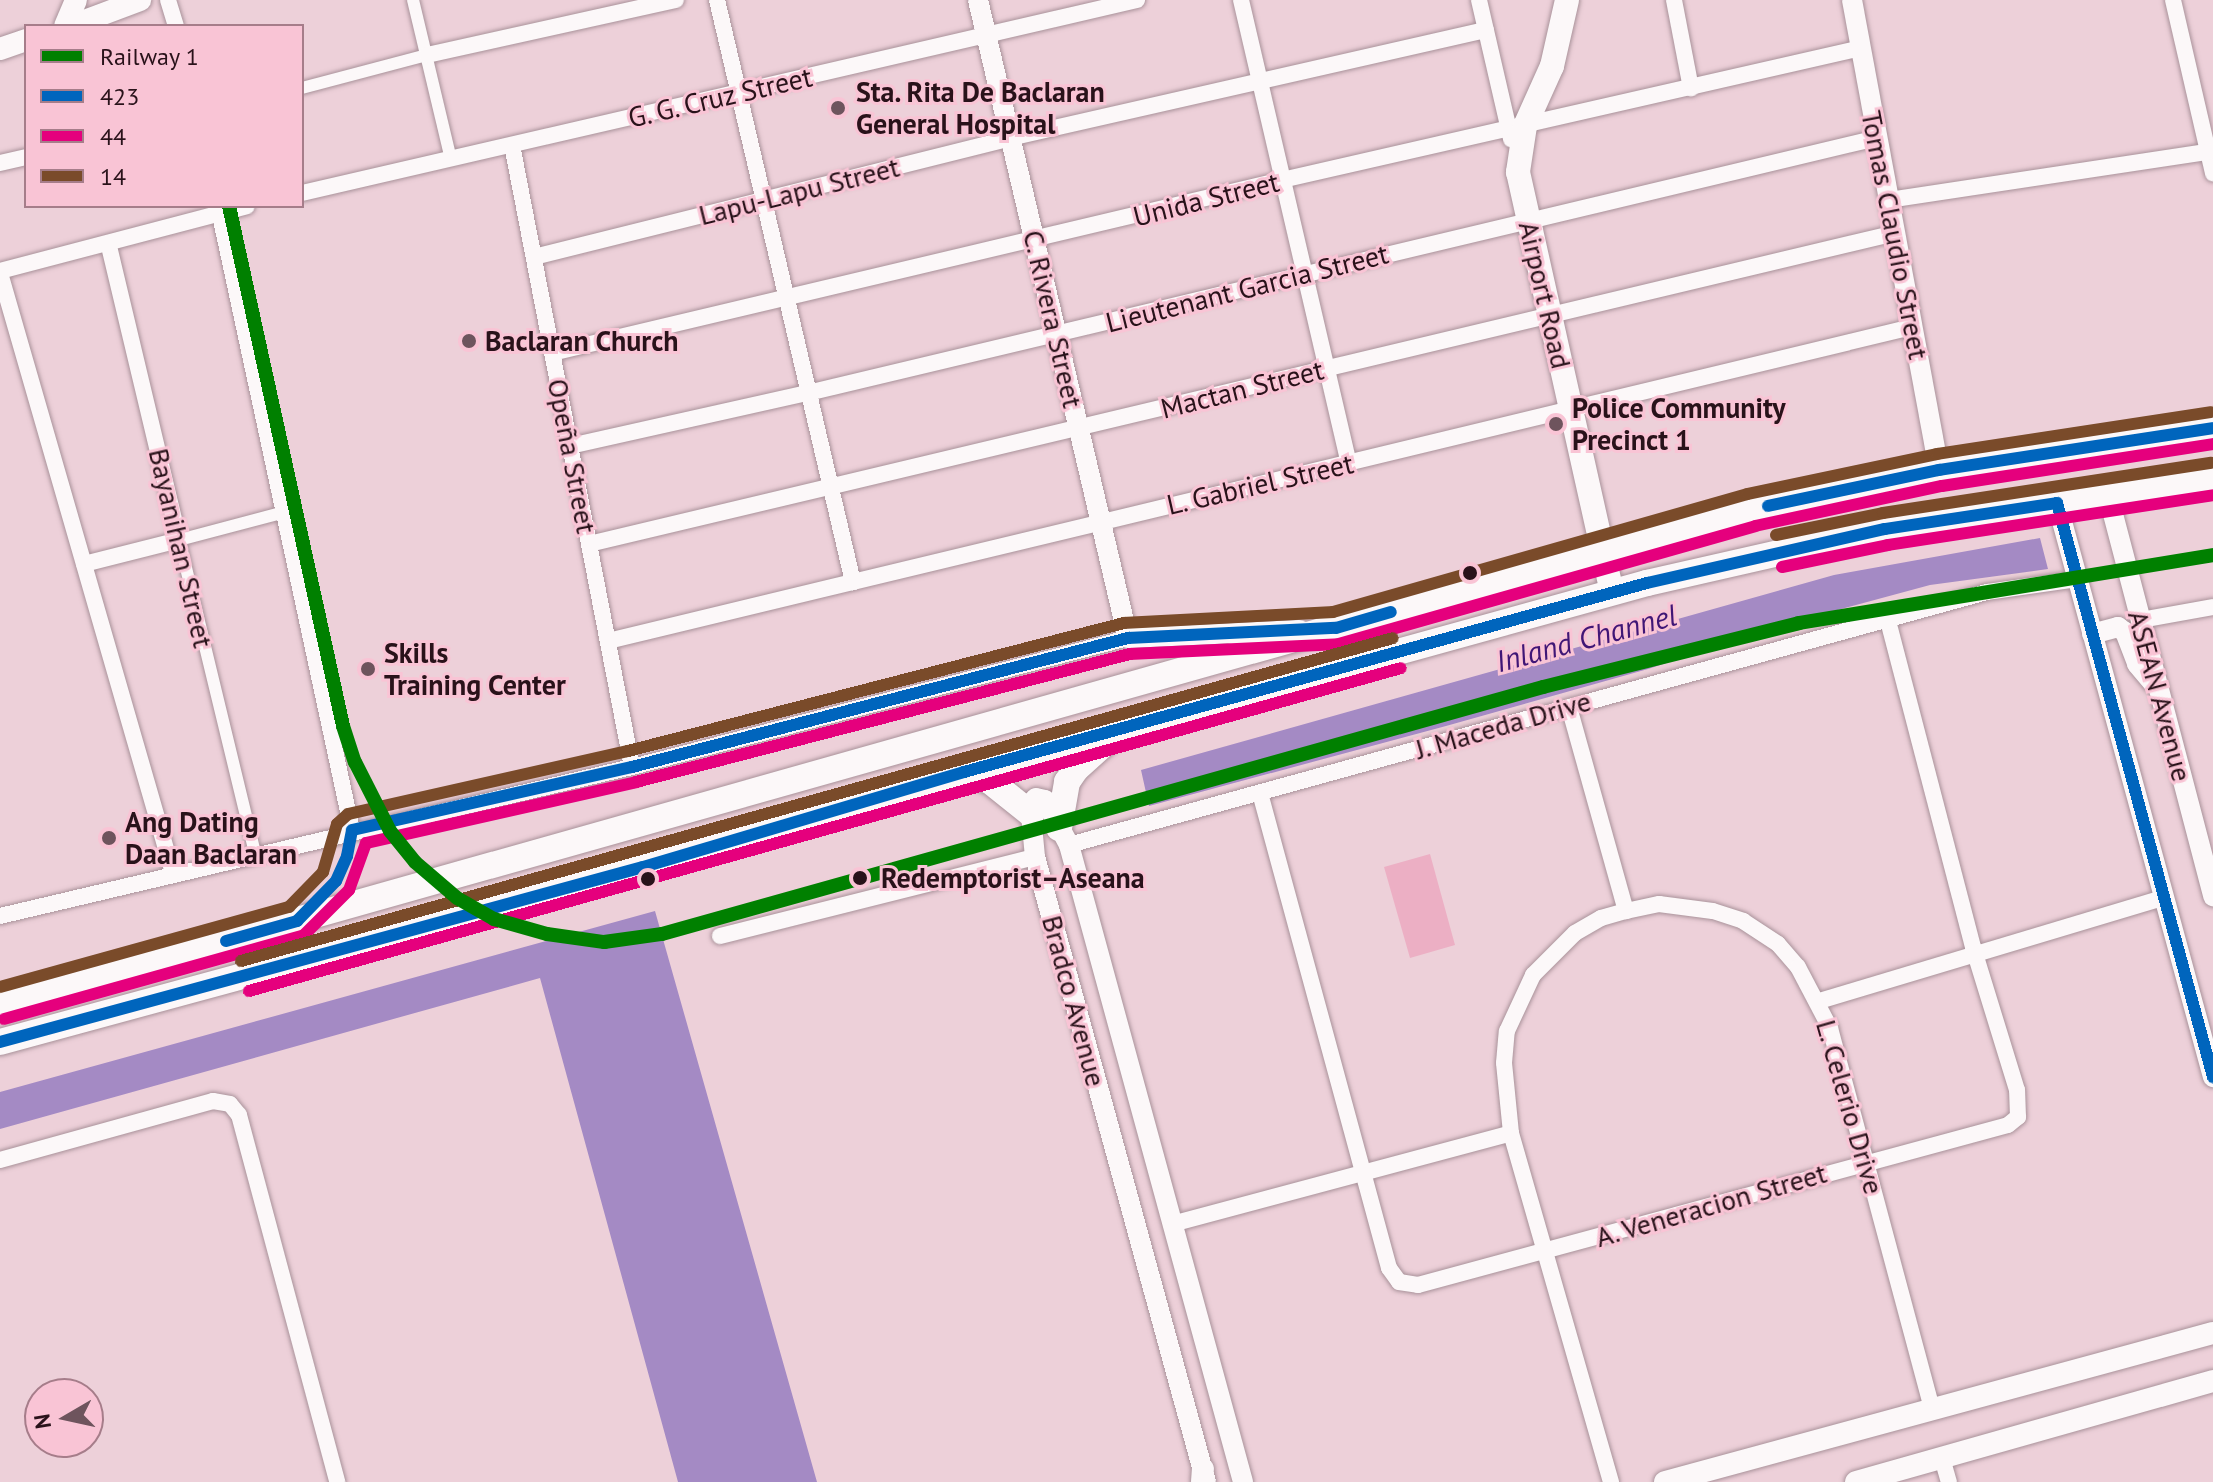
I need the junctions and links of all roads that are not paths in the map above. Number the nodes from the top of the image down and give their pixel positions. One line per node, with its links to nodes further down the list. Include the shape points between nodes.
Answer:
1 (76, 0): 15 (main road)
2 (140, 0): 16 (main road)
3 (168, 0): 17 (street)
4 (413, 0): 23 (street)
5 (676, 0): 23 (street)
6 (717, 0): 27 (street)
7 (978, 0): 19 (street, C. Rivera Street)
8 (1137, 0): 19 (street, G. G. Cruz Street)
9 (1241, 0): 24 (street)
10 (1479, 0): 18 (street)
11 (1567, 0): 28 (main road, Airport Road, via 1552,66)
12 (1674, 0): 26 (street)
13 (1852, 0): 21 (street, Tomas Claudio Street)
14 (2173, 0): 32 (street)
15 (69, 24)
16 (74, 24)
17 (175, 24)
18 (1486, 30): 24 (street, Lapu-Lapu Street); 28 (street)
19 (986, 34): 27 (street, G. G. Cruz Street); 29 (street, C. Rivera Street)
20 (24, 41): 22 (main road)
21 (1861, 48): 26 (street, Unida Street); 30 (street, Tomas Claudio Street)
22 (0, 49)
23 (427, 55): 25 (street); 34 (street)
24 (1260, 83): 29 (street, Lapu-Lapu Street); 37 (street)
25 (304, 87)
26 (1691, 88): 28 (street, Unida Street)
27 (739, 94): 31 (street, G. G. Cruz Street); 39 (street)
28 (1517, 128): 37 (street, Unida Street); 42 (main road, Airport Road, via 1518,172)
29 (1010, 138): 39 (street, Lapu-Lapu Street); 44 (street, C. Rivera Street)
30 (1877, 138): 40 (street, Tomas Claudio Street); 42 (street, Lieutenant Garcia Street)
31 (512, 145): 34 (street, G. G. Cruz Street); 46 (street, Opeña Street)
32 (2208, 152): 36 (street); 40 (street)
33 (24, 157): 35 (street)
34 (451, 160): 38 (street, G. G. Cruz Street)
35 (0, 163)
36 (2213, 173)
37 (1282, 180): 44 (street, Unida Street); 48 (street)
38 (304, 193)
39 (764, 200): 46 (street, Lapu-Lapu Street); 49 (street)
40 (1889, 200): 43 (street, Tomas Claudio Street)
41 (218, 209): 45 (street); 66 (street)
42 (1528, 220): 48 (street, Lieutenant Garcia Street); 50 (main road, Airport Road)
43 (1895, 233): 50 (street, Mactan Street); 51 (street, Tomas Claudio Street)
44 (1034, 241): 49 (street, Unida Street); 52 (street, C. Rivera Street)
45 (108, 243): 47 (street); 68 (street, Bayanihan Street)
46 (534, 257): 53 (street, Opeña Street)
47 (0, 272): 71 (street)
48 (1305, 275): 52 (street, Lieutenant Garcia Street); 54 (street)
49 (786, 299): 53 (street, Unida Street); 55 (street)
50 (1550, 316): 54 (street, Mactan Street); 56 (main road, Airport Road)
51 (1912, 327): 56 (street, L. Gabriel Street); 61 (street, Tomas Claudio Street)
52 (1056, 334): 55 (street, Lieutenant Garcia Street); 57 (street, C. Rivera Street)
53 (552, 353): 59 (street, Opeña Street)
54 (1327, 368): 57 (street, Mactan Street); 60 (street)
55 (808, 393): 59 (street, Lieutenant Garcia Street); 63 (street)
56 (1572, 411): 60 (street, L. Gabriel Street); 70 (main road, Airport Road)
57 (1078, 428): 63 (street, Mactan Street); 67 (street, C. Rivera Street)
58 (2213, 428): 61 (highway)
59 (570, 446): 69 (street, Opeña Street)
60 (1349, 463): 67 (street, L. Gabriel Street)
61 (1939, 470): 70 (highway, via 1751,510)
62 (2213, 479): 64 (highway)
63 (830, 486): 69 (street, Mactan Street); 73 (street)
64 (2108, 495): 65 (highway); 77 (street, ASEAN Avenue)
65 (2057, 503): 72 (street, ASEAN Avenue); 74 (highway, via 1885,529)
66 (285, 512): 68 (street); 89 (street)
67 (1100, 523): 73 (street, L. Gabriel Street); 80 (street, C. Rivera Street)
68 (179, 540): 71 (street); 91 (street, Bayanihan Street)
69 (589, 544): 81 (street, Opeña Street)
70 (1602, 553): 74 (main road, Airport Road); 78 (highway)
71 (84, 564): 93 (street)
72 (2078, 579): 76 (street, J. Maceda Drive, via 1987,592); 79 (street, ASEAN Avenue)
73 (853, 582): 81 (street, L. Gabriel Street)
74 (1612, 593): 84 (highway)
75 (2213, 607): 77 (street)
76 (1887, 618): 83 (street, J. Maceda Drive); 99 (street)
77 (2141, 620): 82 (street, ASEAN Avenue)
78 (1336, 628): 80 (street); 101 (highway)
79 (2092, 634): 82 (street, via 2118,627 2125,632 2137,664); 95 (street, ASEAN Avenue)
80 (1128, 638): 85 (street)
81 (608, 641): 85 (street, Opeña Street)
82 (2159, 690): 94 (street, ASEAN Avenue)
83 (1569, 707): 87 (street, J. Maceda Drive); 96 (street)
84 (1121, 729): 86 (highway); 90 (highway, via 1067,782)
85 (632, 767): 89 (street)
86 (964, 772): 88 (highway, via 990,781); 102 (highway, via 643,867)
87 (1260, 793): 90 (street, J. Maceda Drive); 107 (street)
88 (1031, 814): 90 (street, Bradco Avenue, via 1032,800 1043,799); 92 (street, Bradco Avenue)
89 (352, 830): 91 (street)
90 (1064, 837): 108 (street, Bradco Avenue)
91 (255, 853): 93 (street)
92 (1035, 857): 98 (street); 113 (street, Bradco Avenue)
93 (173, 873): 97 (street)
94 (2211, 884)
95 (2163, 898): 99 (street); 103 (street, ASEAN Avenue)
96 (1626, 911): 100 (street, L. Celerio Drive, via 1659,904 1690,906 1743,921 1778,944); 104 (street, L. Celerio Drive, via 1601,918 1552,952 1519,1001 1507,1031 1504,1063)
97 (0, 916)
98 (720, 936)
99 (1976, 955): 100 (street); 106 (street, A. Veneracion Street, via 2017,1090 2018,1117 2008,1125)
100 (1819, 1001): 106 (street, L. Celerio Drive)
101 (0, 1004)
102 (0, 1042)
103 (2213, 1077)
104 (1511, 1133): 107 (street); 109 (street, L. Celerio Drive)
105 (0, 1160): 117 (street, via 213,1101 230,1104 239,1115)
106 (1866, 1162): 109 (street, A. Veneracion Street); 112 (street, L. Celerio Drive)
107 (1363, 1173): 108 (street); 109 (street, A. Veneracion Street, via 1389,1268 1401,1283 1418,1285)
108 (1172, 1224): 114 (street, Bradco Avenue)
109 (1545, 1251): 119 (street, L. Celerio Drive)
110 (2213, 1333): 112 (main road)
111 (2213, 1381): 115 (main road)
112 (1932, 1409): 120 (main road)
113 (1188, 1411): 114 (street, via 1200,1425 1207,1447 1214,1450 1226,1442); 116 (street, Bradco Avenue)
114 (1226, 1420): 118 (street, Bradco Avenue)
115 (1942, 1458): 121 (main road); 122 (street)
116 (1204, 1478)
117 (337, 1482)
118 (1243, 1482)
119 (1611, 1482)
120 (1665, 1482)
121 (1856, 1482)
122 (1949, 1482)

